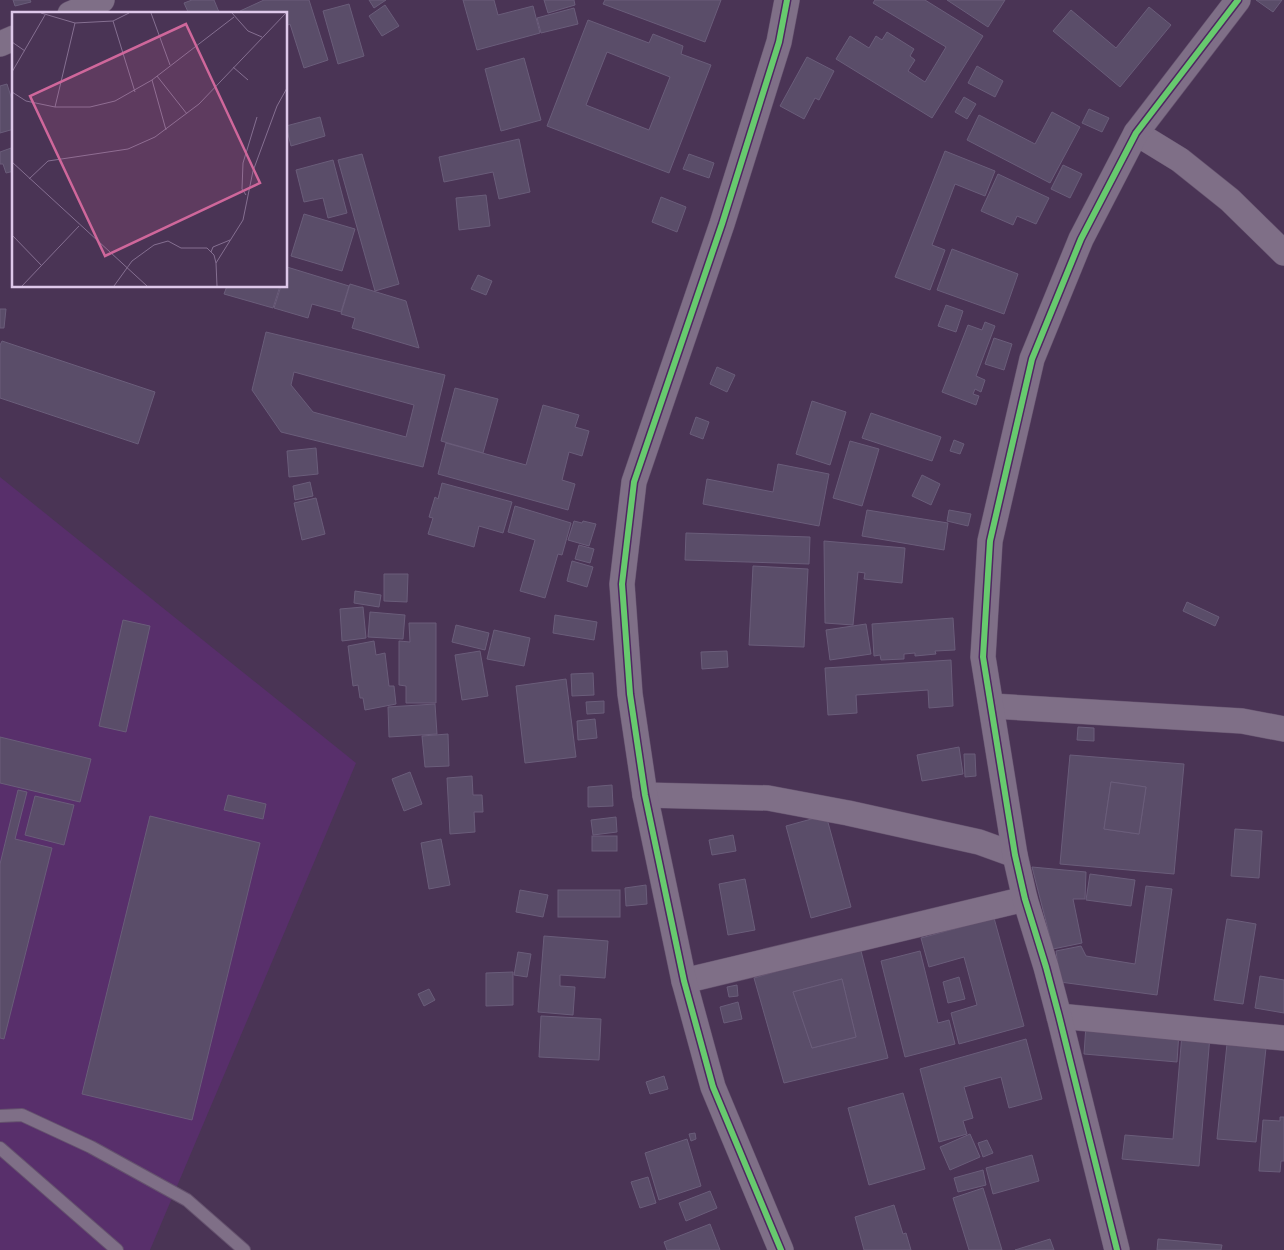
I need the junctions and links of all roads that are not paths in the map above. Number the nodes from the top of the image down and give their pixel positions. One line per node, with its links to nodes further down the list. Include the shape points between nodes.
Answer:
1 (102, 0): 4 (street)
2 (787, 0): 11 (street, via 779,42 722,224 634,482 622,584 630,694)
3 (1238, 0): 7 (street)
4 (75, 12)
5 (12, 39): 6 (street)
6 (0, 44)
7 (1136, 133): 8 (street, via 1180,160 1230,200); 9 (street, via 1081,239 1032,359 990,541 983,657)
8 (1284, 253)
9 (992, 706): 10 (street, via 1242,721); 12 (street)
10 (1284, 728)
11 (645, 794): 12 (street, via 768,798 979,842); 14 (street)
12 (1015, 855): 13 (street)
13 (1025, 899): 14 (street); 15 (street)
14 (684, 981): 21 (street, via 713,1087)
15 (1059, 1016): 16 (street); 22 (street)
16 (1284, 1038)
17 (0, 1116): 20 (lane, via 22,1115 91,1147 187,1200)
18 (0, 1148): 19 (lane)
19 (117, 1250)
20 (244, 1250)
21 (781, 1250)
22 (1117, 1250)

